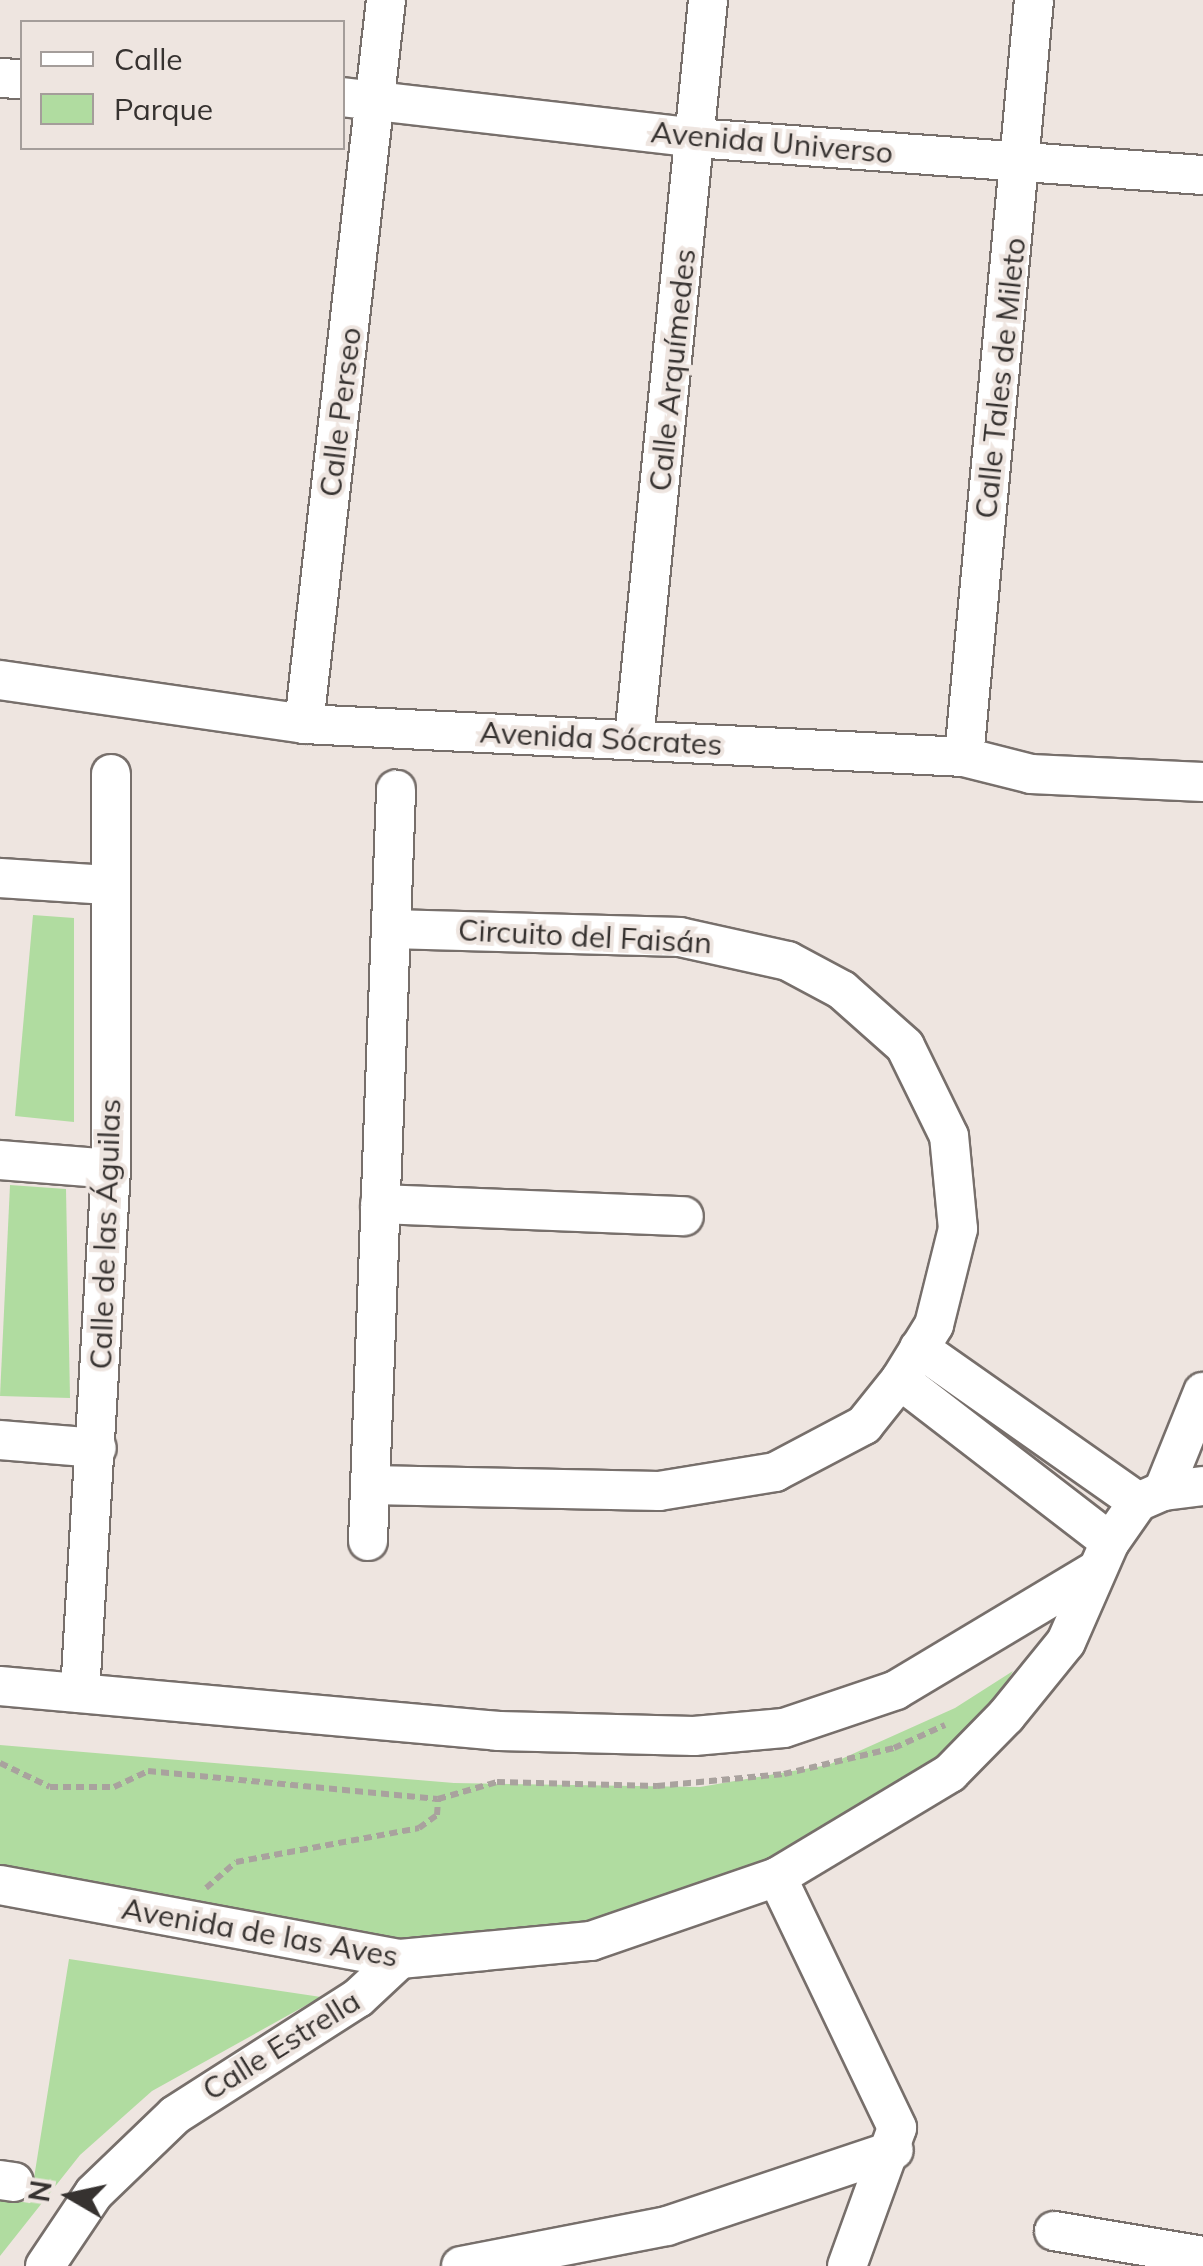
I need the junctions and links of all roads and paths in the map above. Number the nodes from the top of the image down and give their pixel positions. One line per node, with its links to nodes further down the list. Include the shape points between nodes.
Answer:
1 (386, 0): 4 (street, Calle Perseo)
2 (708, 0): 5 (street, Calle Arquímedes)
3 (1034, 0): 6 (street, Calle Tales de Mileto)
4 (360, 98): 5 (street, Avenida Universo); 9 (street, Calle Perseo)
5 (695, 138): 6 (street, Avenida Universo); 10 (street, Calle Arquímedes)
6 (1021, 161): 7 (street, Avenida Universo); 11 (street, Calle Tales de Mileto)
7 (1203, 175)
8 (0, 680): 9 (street, Avenida Sócrates)
9 (304, 724): 10 (street, Avenida Sócrates)
10 (634, 739): 11 (street, Avenida Sócrates)
11 (964, 757): 13 (street, Avenida Sócrates, via 1032,774)
12 (111, 774): 16 (street, Calle de las Águilas)
13 (1203, 782)
14 (396, 790): 17 (street)
15 (0, 878): 16 (street)
16 (108, 886): 19 (street, Calle de las Águilas)
17 (391, 929): 20 (street); 22 (street, Circuito del Faisán, via 733,944 788,961 880,1019 927,1083 956,1185 950,1274)
18 (0, 1160): 19 (street)
19 (110, 1169): 25 (street, Calle de las Águilas)
20 (380, 1204): 21 (street); 26 (street)
21 (684, 1216)
22 (910, 1364): 26 (street, Circuito del Faisán, via 864,1425 831,1445 727,1484 596,1492); 28 (street); 30 (street)
23 (1203, 1392): 28 (street, Avenida de las Aves)
24 (0, 1440): 25 (street)
25 (97, 1448): 32 (street, Calle de las Águilas)
26 (370, 1486): 29 (street)
27 (1203, 1486): 28 (street)
28 (1151, 1496): 30 (street, Avenida de las Aves)
29 (368, 1542)
30 (1101, 1557): 32 (street, Avenida de las Aves, via 896,1690 784,1728 694,1736 500,1731); 36 (street, Avenida de las Aves, via 1066,1642 950,1774)
31 (0, 1686): 32 (street, Avenida de las Aves)
32 (80, 1693)
33 (966, 1715): 35 (path, via 894,1748 784,1774 657,1786 497,1782)
34 (0, 1763): 35 (path, via 50,1787 114,1787 148,1771)
35 (438, 1800): 38 (path, via 438,1815 419,1828 236,1862)
36 (777, 1877): 39 (street, Avenida de las Aves, via 591,1941); 40 (street, via 892,2113)
37 (0, 1886): 39 (street, Avenida de las Aves)
38 (197, 1896)
39 (400, 1959): 44 (street, Calle Estrella, via 358,1998 175,2115 94,2192)
40 (894, 2150): 45 (street, via 667,2226); 46 (street)
41 (1054, 2231): 42 (street)
42 (1150, 2256): 43 (street)
43 (1203, 2256)
44 (45, 2266)
45 (461, 2266)
46 (847, 2266)

